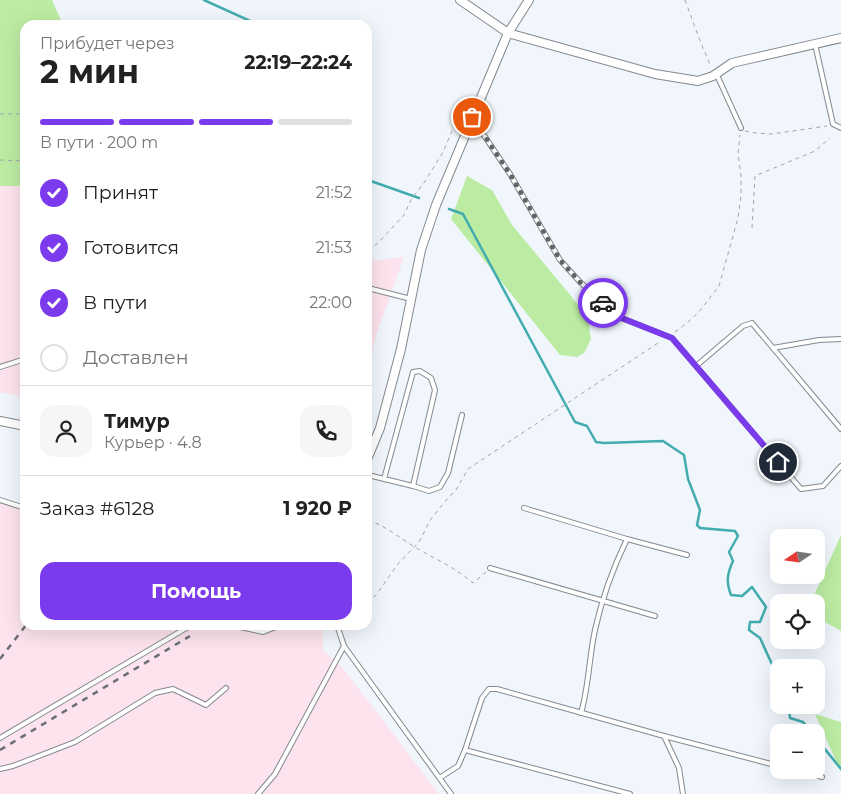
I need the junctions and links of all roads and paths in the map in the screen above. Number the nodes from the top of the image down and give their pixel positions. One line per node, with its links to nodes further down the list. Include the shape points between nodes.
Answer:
1 (460, 0): 4 (street)
2 (529, 0): 4 (street)
3 (685, 0): 7 (path)
4 (508, 33): 7 (street, via 663,75 698,81); 8 (street)
5 (841, 38): 6 (street)
6 (815, 44): 7 (street, via 732,63); 12 (lane)
7 (716, 74): 13 (lane)
8 (484, 90): 11 (street); 19 (path, via 473,93 461,110 443,152 404,215)
9 (0, 114): 10 (path)
10 (20, 114)
11 (472, 117): 21 (street, via 436,205); 22 (lane, via 560,260 619,317)
12 (832, 124): 13 (path, via 772,134 747,132); 14 (lane)
13 (741, 128): 22 (path, via 738,218 719,286 688,323)
14 (841, 128)
15 (830, 138): 18 (path, via 815,151 755,176)
16 (0, 160): 17 (path)
17 (20, 161)
18 (752, 228)
19 (372, 247)
20 (372, 289): 21 (lane)
21 (411, 300): 32 (street, via 401,349)
22 (668, 336): 26 (lane); 42 (path, via 468,469 456,490 431,519)
23 (841, 339): 24 (lane)
24 (773, 348): 26 (lane, via 752,323); 31 (lane)
25 (20, 361): 27 (lane)
26 (696, 366): 33 (lane, via 801,489 824,486)
27 (0, 367)
28 (462, 415): 36 (lane, via 448,473 440,487 429,491)
29 (0, 421): 30 (street)
30 (20, 425)
31 (841, 429)
32 (372, 447)
33 (841, 466)
34 (372, 476): 35 (lane)
35 (384, 479): 36 (lane); 36 (lane, via 412,372 420,371 431,378 435,390)
36 (413, 486)
37 (0, 500): 38 (lane)
38 (20, 506)
39 (524, 508): 41 (lane)
40 (372, 522): 42 (path)
41 (627, 539): 43 (lane); 46 (lane, via 612,570)
42 (415, 547): 44 (path, via 453,567 473,584); 45 (path)
43 (687, 555)
44 (490, 568): 46 (lane)
45 (372, 599)
46 (602, 602): 47 (lane); 54 (lane)
47 (656, 616)
48 (183, 630): 56 (lane)
49 (254, 630): 50 (lane)
50 (268, 630)
51 (339, 630): 52 (lane)
52 (344, 646): 60 (lane); 61 (lane, via 275,774)
53 (226, 688): 59 (lane, via 206,705 173,689 155,693 76,742)
54 (581, 713): 55 (lane); 57 (lane, via 489,689 482,698)
55 (664, 736): 58 (lane); 64 (lane, via 679,768)
56 (0, 738)
57 (465, 750): 60 (lane, via 458,766); 63 (lane)
58 (770, 764)
59 (0, 769)
60 (440, 777): 62 (lane)
61 (258, 794)
62 (452, 794)
63 (630, 794)
64 (683, 794)

